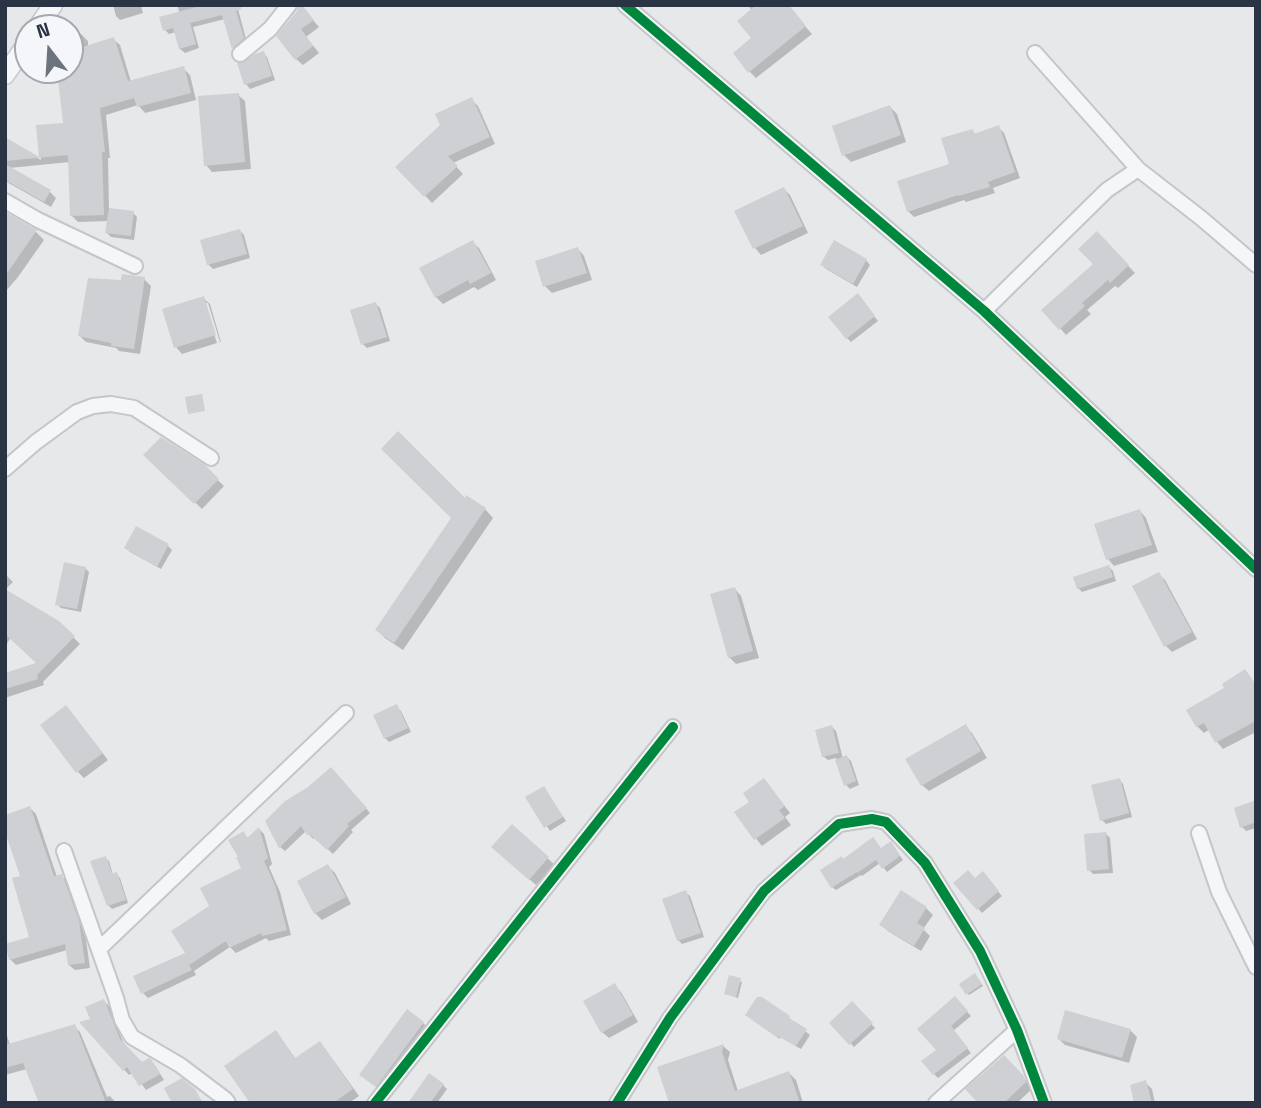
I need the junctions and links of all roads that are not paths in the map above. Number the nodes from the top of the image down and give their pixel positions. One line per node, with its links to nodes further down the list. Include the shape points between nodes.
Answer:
1 (289, 5): 4 (street, via 270,29)
2 (625, 5): 9 (street)
3 (1035, 53): 5 (street)
4 (240, 54)
5 (1138, 169): 7 (street); 9 (street, via 1107,190)
6 (5, 201): 8 (street)
7 (1256, 265)
8 (135, 266)
9 (984, 311): 12 (street)
10 (211, 458): 11 (street, via 134,408 111,404 77,412)
11 (5, 469)
12 (1256, 569)
13 (346, 713): 17 (street)
14 (673, 727): 21 (street)
15 (1199, 833): 18 (street, via 1219,891)
16 (64, 851): 17 (street)
17 (99, 949): 20 (street, via 132,1037 180,1065)
18 (1256, 967)
19 (1017, 1030): 22 (street, via 980,951 925,863 886,822 872,819 839,824 764,891 670,1018); 23 (street); 24 (street)
20 (228, 1103)
21 (375, 1103)
22 (617, 1103)
23 (936, 1103)
24 (1044, 1103)

